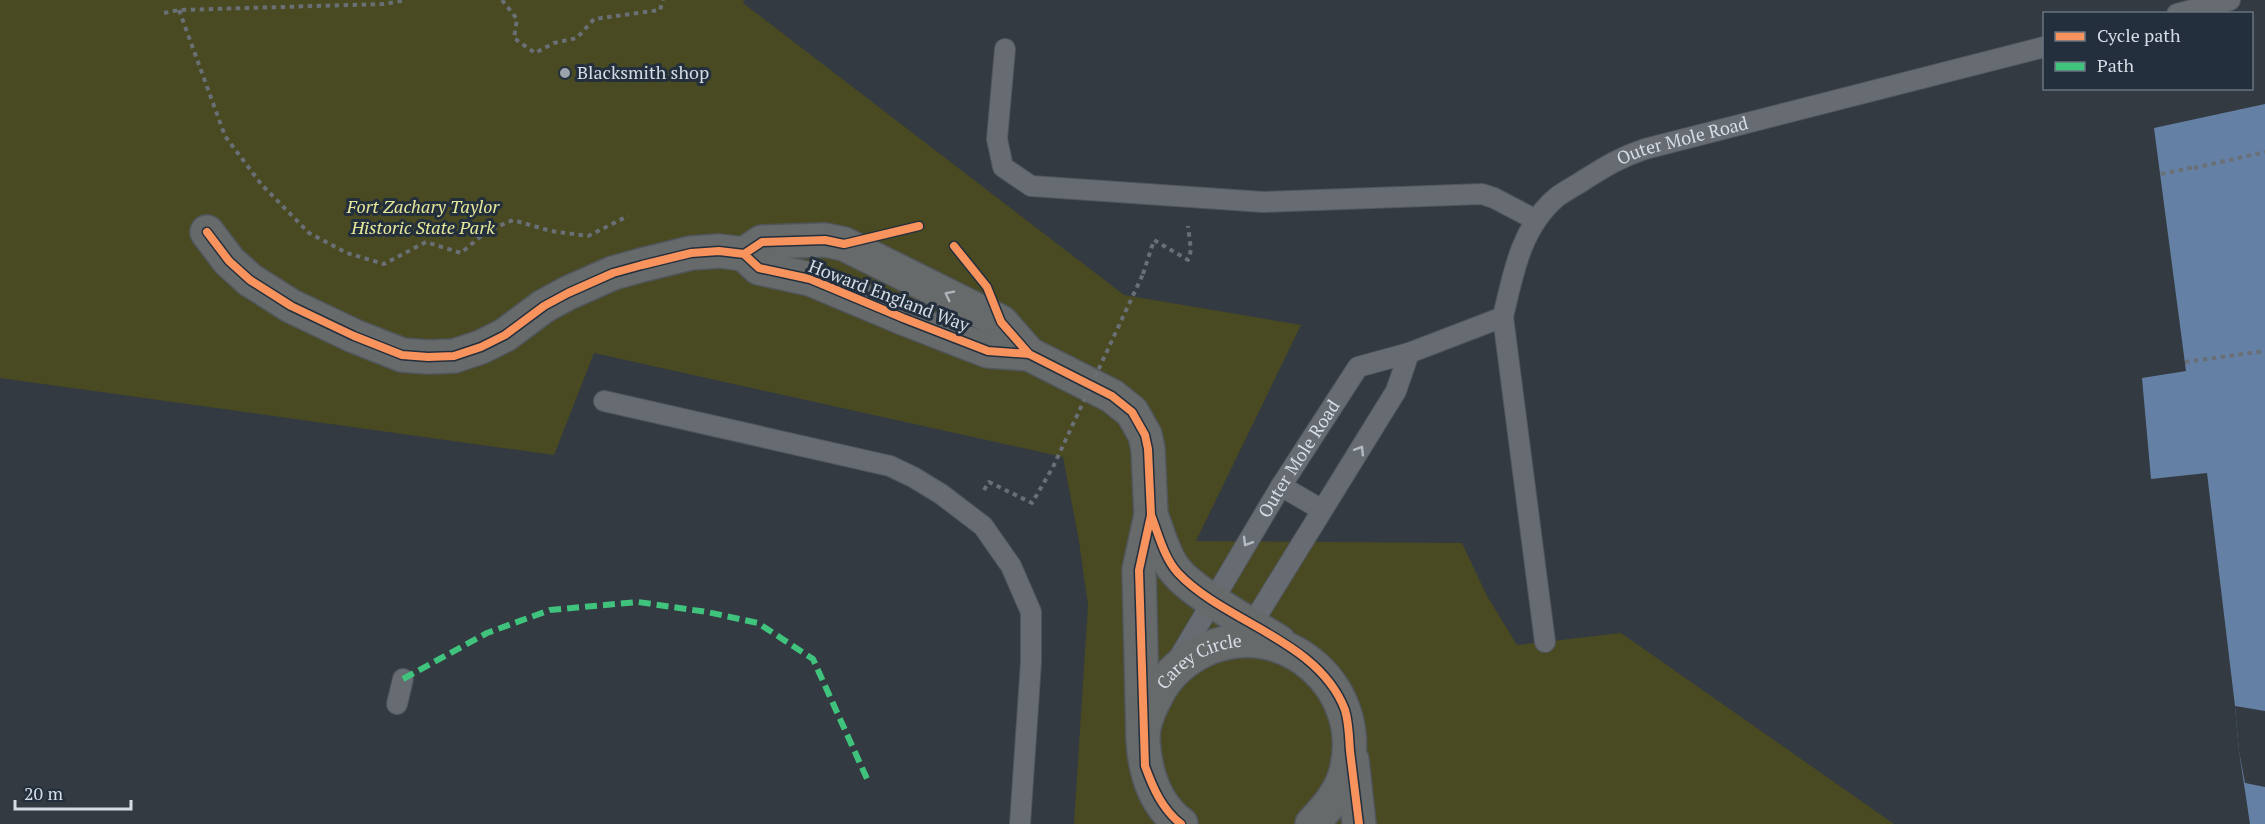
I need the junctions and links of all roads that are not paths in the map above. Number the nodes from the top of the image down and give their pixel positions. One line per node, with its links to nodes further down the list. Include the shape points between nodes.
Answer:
1 (2230, 0): 2 (lane)
2 (2185, 12)
3 (2043, 47): 5 (lane, Outer Mole Road, via 1618,158 1556,198)
4 (1005, 49): 5 (lane, via 997,139 1003,166 1030,186 1263,202 1482,194)
5 (1536, 220): 10 (lane, Outer Mole Road, via 1514,268)
6 (207, 232): 8 (street, Howard England Way, via 250,280 291,306 394,352 428,357 454,356 481,347 505,336 544,306 613,273 691,253)
7 (844, 244): 8 (street, Howard England Way, via 825,240 762,242); 9 (street); 12 (street, Howard England Way, one-way to 7, via 1001,322)
8 (744, 254): 9 (street, Howard England Way, via 759,268)
9 (829, 286): 12 (street, Howard England Way, via 988,351)
10 (1503, 317): 11 (lane, Outer Mole Road); 19 (lane)
11 (1409, 353): 14 (lane, Outer Mole Road, via 1358,367); 15 (lane, one-way to 11, via 1396,391)
12 (1029, 354): 16 (street, Howard England Way, via 1112,396 1132,412 1148,449)
13 (604, 401): 26 (lane, via 890,466 941,494 983,526 1011,566 1031,612 1032,653)
14 (1281, 486): 15 (lane); 17 (lane, Outer Mole Road, one-way to 17)
15 (1322, 510): 18 (lane)
16 (1151, 514): 17 (street, via 1176,571); 24 (street, via 1139,570)
17 (1212, 599): 18 (street); 22 (lane, Outer Mole Road)
18 (1252, 624): 20 (street)
19 (1545, 642)
20 (1301, 656): 22 (street, Carey Circle, via 1280,646 1249,640 1218,644 1189,658); 25 (street, Carey Circle, via 1320,670 1334,689 1345,711)
21 (403, 678): 23 (lane)
22 (1166, 679): 24 (street, Carey Circle, via 1150,706)
23 (398, 704)
24 (1143, 735): 27 (street, Carey Circle, via 1145,765 1155,794)
25 (1350, 747): 28 (street, Carey Circle, via 1345,777 1331,804); 29 (street)
26 (1020, 824)
27 (1181, 824)
28 (1312, 824)
29 (1359, 824)

